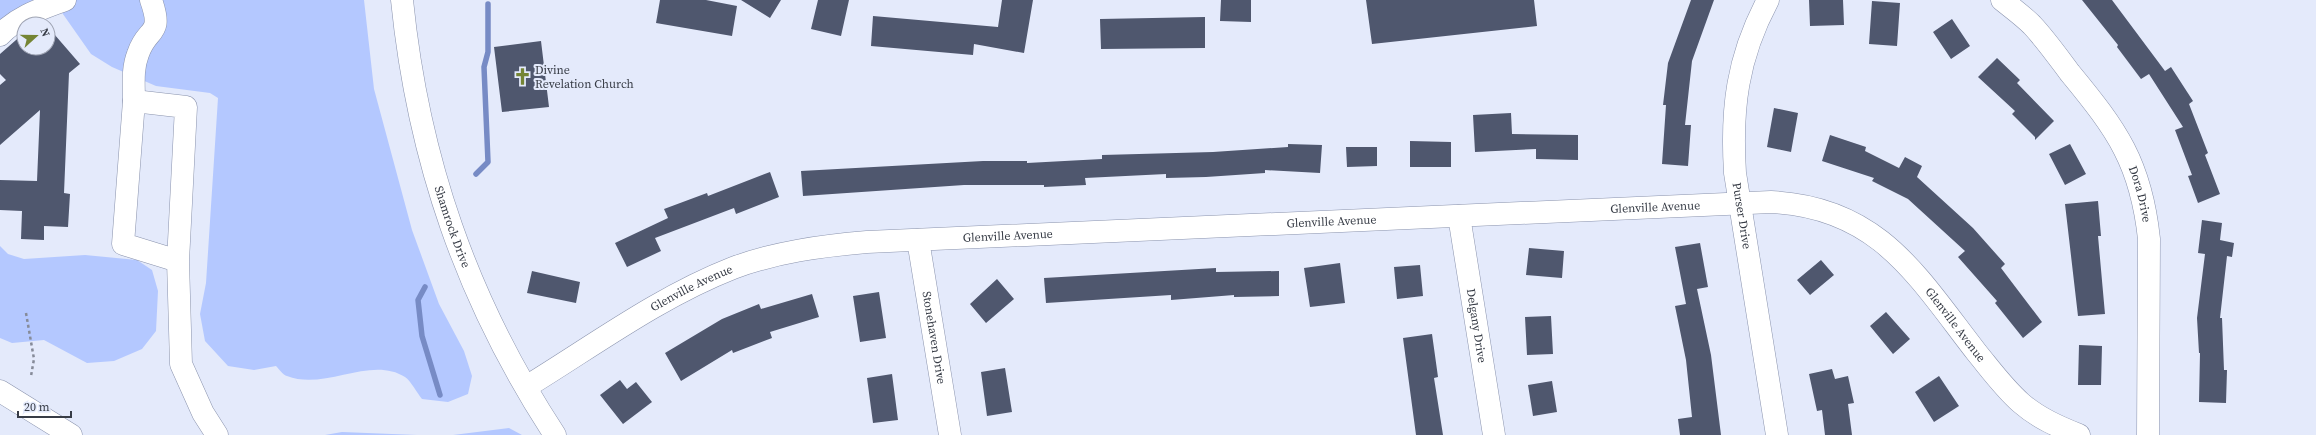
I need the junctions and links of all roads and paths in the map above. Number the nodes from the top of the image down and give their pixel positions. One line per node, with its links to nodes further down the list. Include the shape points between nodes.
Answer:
1 (65, 0): 6 (street, via 28,14)
2 (151, 0): 7 (street, via 157,17 154,29 138,52 134,68)
3 (402, 0): 14 (street, Shamrock Drive, via 419,116 443,203 478,297)
4 (1768, 0): 8 (street, Purser Drive, via 1758,19 1736,90 1733,142)
5 (2002, 0): 23 (street, Dora Drive, via 2032,25 2104,114 2125,147 2138,179 2149,239)
6 (0, 35)
7 (134, 101): 11 (street, via 123,244); 11 (street, via 186,107)
8 (1740, 203): 9 (street, Glenville Avenue); 21 (street, Purser Drive); 22 (street, Glenville Avenue, via 1807,205 1864,228 1900,256 1998,379 2022,404 2054,424)
9 (1459, 216): 10 (street, Glenville Avenue); 20 (street, Delgany Drive)
10 (918, 240): 14 (street, Glenville Avenue, via 803,249 734,268 662,303); 19 (street, Stonehaven Drive)
11 (178, 261): 17 (street, via 181,364 203,413)
12 (26, 313): 13 (path, via 34,360)
13 (31, 376)
14 (526, 387): 18 (street, Shamrock Drive)
15 (0, 391): 16 (street)
16 (71, 435)
17 (217, 435)
18 (555, 435)
19 (950, 435)
20 (1494, 435)
21 (1777, 435)
22 (2079, 435)
23 (2148, 435)

